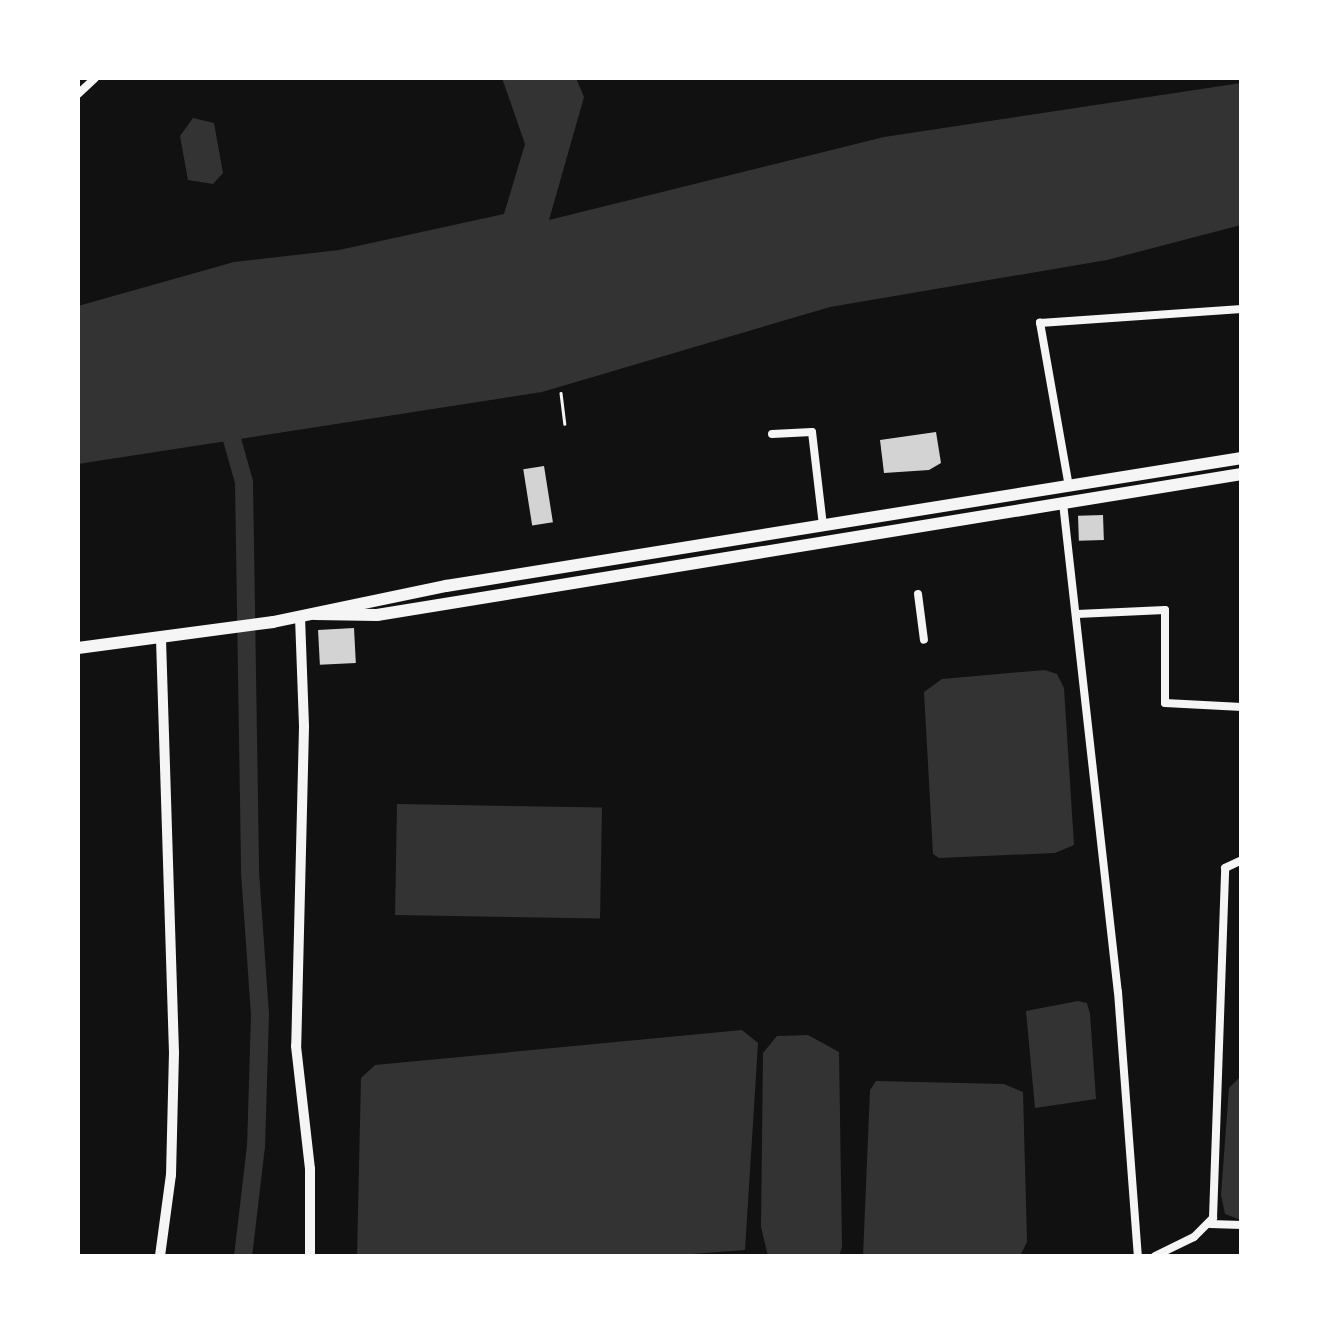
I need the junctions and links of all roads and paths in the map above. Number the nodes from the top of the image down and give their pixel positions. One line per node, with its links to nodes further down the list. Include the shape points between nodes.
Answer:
1 (94, 78): 2 (street)
2 (78, 94)
3 (1242, 309): 9 (street, via 1040,322)
4 (561, 392): 5 (path)
5 (565, 424)
6 (772, 434): 11 (street, via 812,432)
7 (1242, 458): 9 (main road)
8 (1242, 474): 10 (main road)
9 (1069, 486): 11 (main road)
10 (1064, 503): 13 (main road, via 377,615); 14 (street)
11 (822, 526): 13 (main road, via 446,586)
12 (918, 594): 17 (street)
13 (315, 614): 15 (main road)
14 (1077, 614): 19 (street, via 1165,610 1165,704); 25 (street)
15 (300, 617): 16 (main road); 24 (street, via 304,727 296,1046 310,1169)
16 (167, 638): 18 (main road); 23 (street, via 174,1053 171,1175)
17 (924, 640)
18 (78, 648)
19 (1242, 707)
20 (1242, 860): 21 (street, via 1225,868)
21 (1210, 1224): 22 (street); 26 (street)
22 (1242, 1225)
23 (160, 1256)
24 (310, 1256)
25 (1138, 1256)
26 (1155, 1256)

